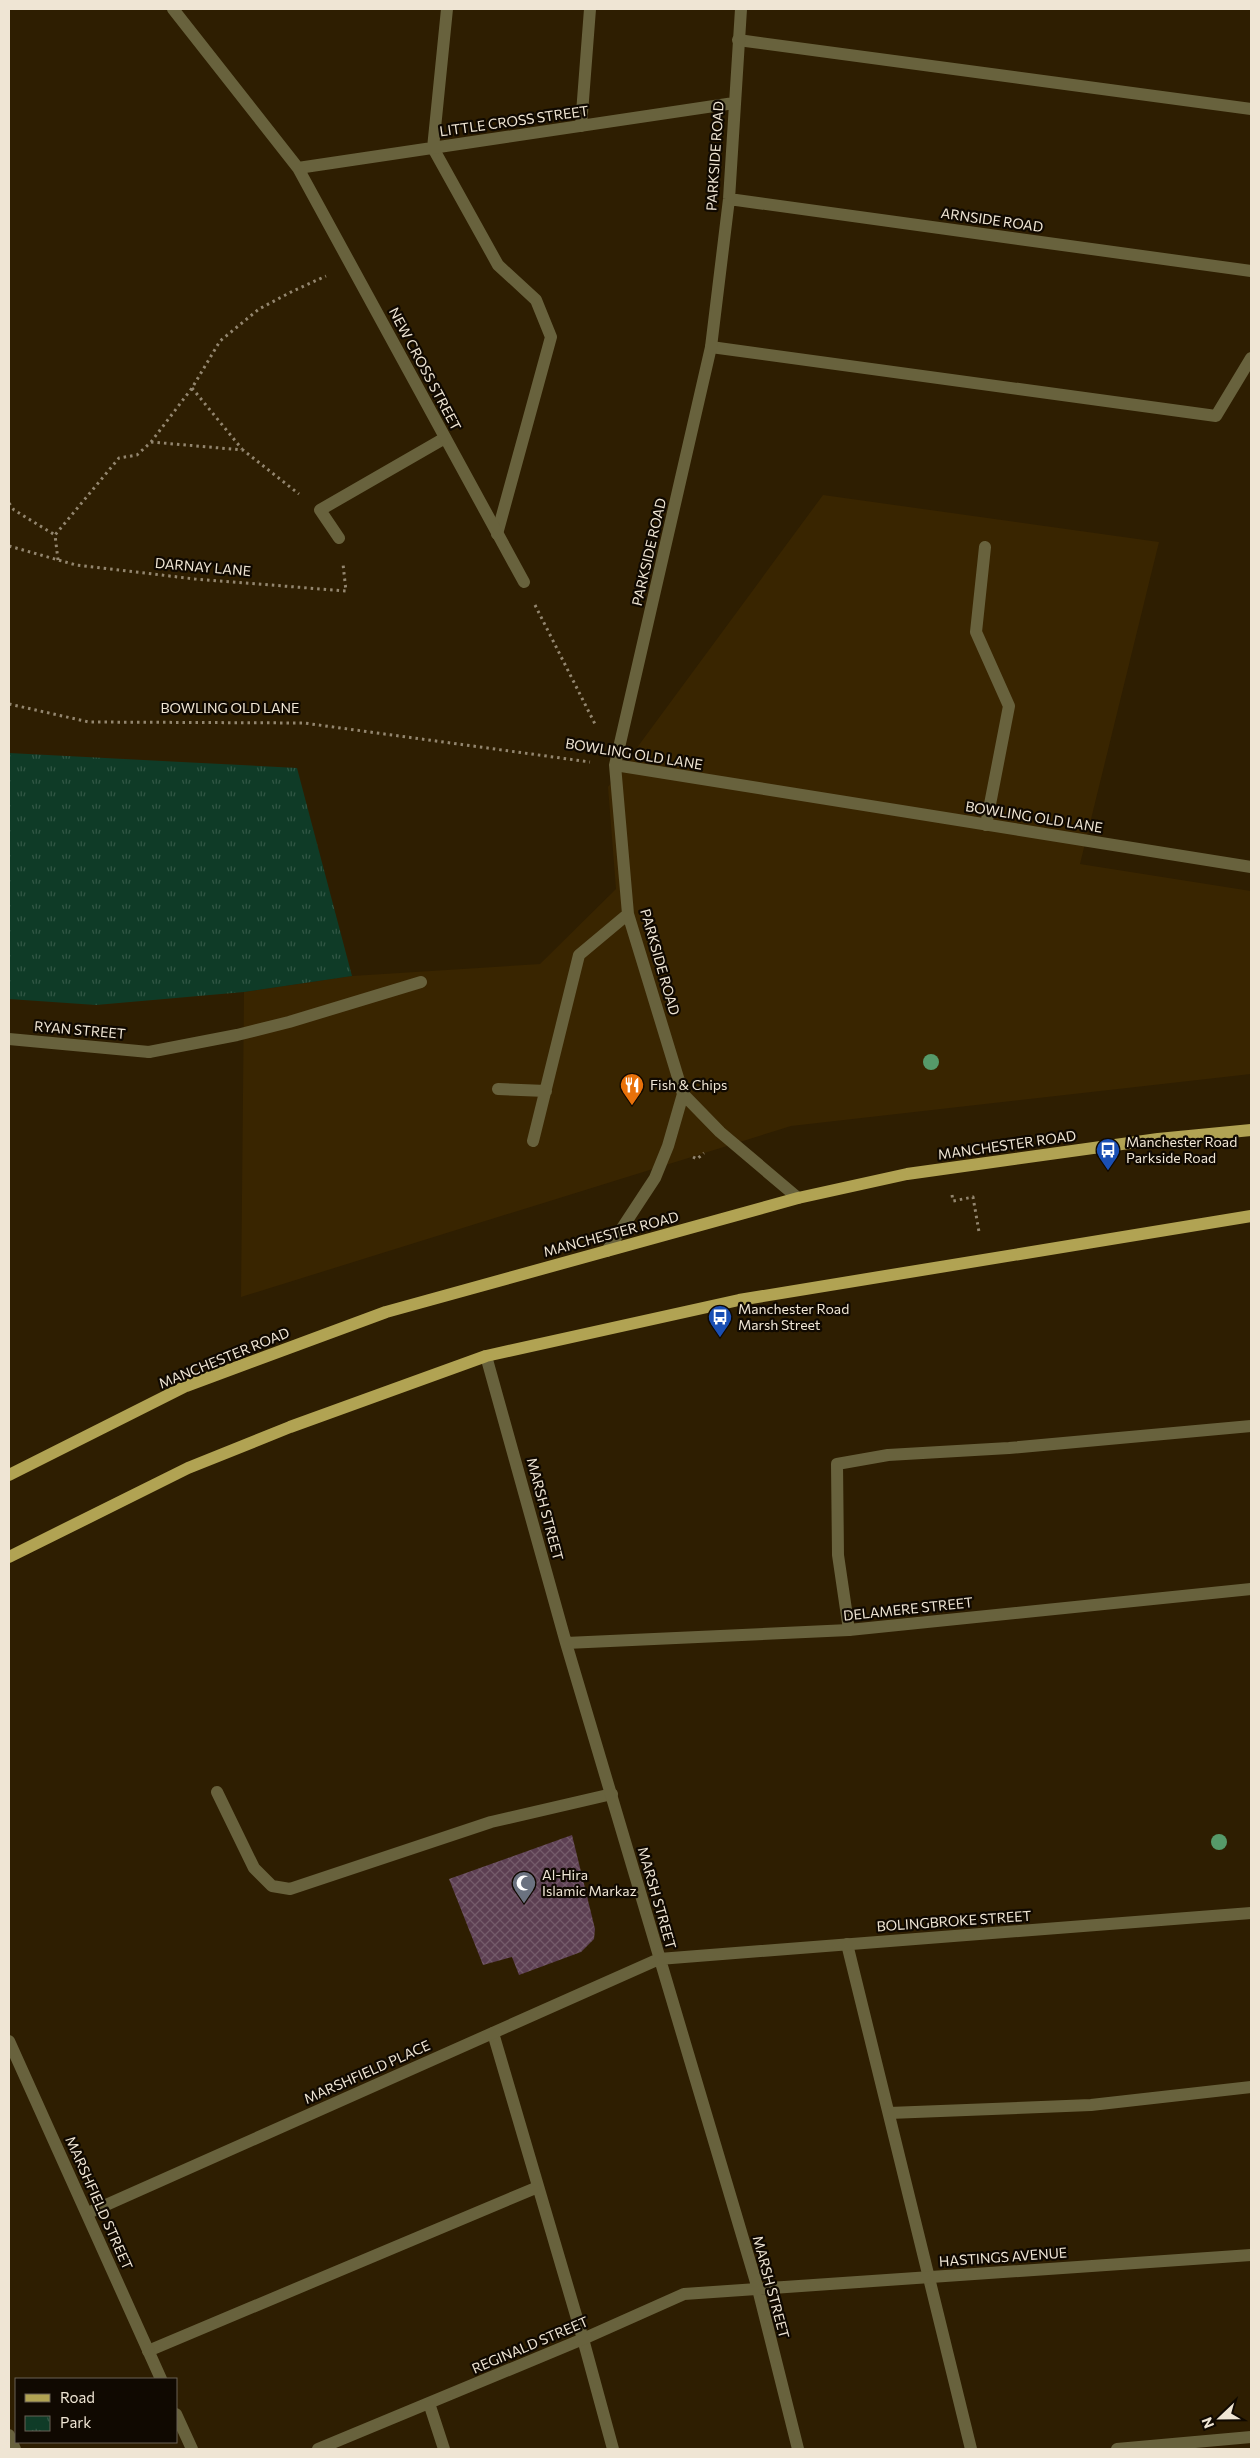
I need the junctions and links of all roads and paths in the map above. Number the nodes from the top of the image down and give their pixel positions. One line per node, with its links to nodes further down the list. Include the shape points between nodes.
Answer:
1 (173, 9): 10 (street, NEW CROSS STREET)
2 (447, 9): 9 (street)
3 (590, 9): 8 (street)
4 (741, 9): 5 (street, PARKSIDE ROAD)
5 (738, 40): 6 (street, PARKSIDE ROAD); 7 (street)
6 (734, 104): 8 (street, LITTLE CROSS STREET); 11 (street, PARKSIDE ROAD)
7 (1251, 109)
8 (581, 126): 9 (street, LITTLE CROSS STREET)
9 (433, 148): 10 (street, LITTLE CROSS STREET); 22 (street, via 498,265 536,300 550,337)
10 (298, 168): 12 (street, NEW CROSS STREET)
11 (729, 199): 13 (street, ARNSIDE ROAD); 14 (street, PARKSIDE ROAD)
12 (352, 265): 16 (path, via 259,309 220,341); 17 (street, NEW CROSS STREET)
13 (1251, 271)
14 (711, 347): 15 (street, via 1216,416); 30 (street, PARKSIDE ROAD)
15 (1251, 358)
16 (192, 388): 18 (path); 19 (path)
17 (445, 438): 21 (street); 22 (street, NEW CROSS STREET)
18 (151, 442): 19 (path); 23 (path, via 137,455 119,458)
19 (243, 450): 21 (path)
20 (9, 503): 23 (path, via 14,510)
21 (320, 510): 24 (street)
22 (497, 534): 28 (street, NEW CROSS STREET)
23 (56, 535): 27 (path)
24 (340, 538): 27 (path, DARNAY LANE, via 346,591 196,579)
25 (9, 546): 27 (path, DARNAY LANE)
26 (985, 547): 31 (street, via 976,632 1009,706)
27 (58, 560)
28 (524, 582): 30 (path)
29 (9, 704): 30 (path, BOWLING OLD LANE, via 90,722 304,723)
30 (615, 765): 31 (street, BOWLING OLD LANE); 33 (street, PARKSIDE ROAD)
31 (986, 825): 32 (street, BOWLING OLD LANE)
32 (1251, 867)
33 (628, 914): 37 (street, via 579,955); 38 (street, PARKSIDE ROAD)
34 (421, 982): 35 (street, RYAN STREET, via 289,1022 149,1052)
35 (9, 1039)
36 (498, 1089): 37 (street)
37 (546, 1091): 40 (street)
38 (683, 1094): 42 (street, PARKSIDE ROAD, via 720,1132); 44 (street, via 655,1178)
39 (1251, 1130): 41 (main road, MANCHESTER ROAD, via 1158,1139)
40 (533, 1141)
41 (947, 1168): 42 (main road, MANCHESTER ROAD); 45 (path, via 953,1201 973,1197 979,1232 1001,1229)
42 (798, 1198): 44 (main road, MANCHESTER ROAD)
43 (1251, 1216): 45 (main road)
44 (607, 1251): 48 (main road, MANCHESTER ROAD, via 386,1312 196,1383)
45 (1005, 1256): 46 (main road, via 739,1300)
46 (486, 1356): 49 (main road, via 188,1468); 52 (street, MARSH STREET)
47 (1251, 1426): 51 (street, via 1010,1448 888,1455 837,1464 838,1555)
48 (9, 1475)
49 (9, 1557)
50 (1251, 1589): 51 (street, DELAMERE STREET)
51 (849, 1630): 52 (street, DELAMERE STREET)
52 (566, 1643): 54 (street, MARSH STREET)
53 (218, 1792): 54 (street, via 254,1868 272,1886 290,1889 491,1822)
54 (612, 1794): 57 (street, MARSH STREET)
55 (1251, 1913): 56 (street, BOLINGBROKE STREET)
56 (847, 1944): 57 (street, BOLINGBROKE STREET); 61 (street)
57 (659, 1959): 58 (street, MARSHFIELD PLACE); 66 (street, MARSH STREET)
58 (493, 2033): 62 (street); 63 (street, MARSHFIELD PLACE)
59 (9, 2041): 63 (street, MARSHFIELD STREET)
60 (1251, 2087): 61 (street, via 1091,2105)
61 (889, 2114): 65 (street)
62 (538, 2187): 67 (street); 68 (street)
63 (88, 2212): 68 (street, MARSHFIELD STREET)
64 (1251, 2254): 65 (street, HASTINGS AVENUE)
65 (928, 2277): 66 (street, HASTINGS AVENUE); 80 (street)
66 (758, 2289): 67 (street, REGINALD STREET, via 684,2294); 79 (street, MARSH STREET)
67 (583, 2339): 70 (street, REGINALD STREET); 78 (street)
68 (148, 2351): 69 (street, MARSHFIELD STREET)
69 (161, 2378)
70 (429, 2403): 76 (street, REGINALD STREET); 77 (street)
71 (178, 2418): 75 (street)
72 (9, 2435): 74 (street)
73 (1251, 2437): 81 (street)
74 (15, 2449)
75 (192, 2449)
76 (318, 2449)
77 (444, 2449)
78 (614, 2449)
79 (798, 2449)
80 (970, 2449)
81 (1118, 2449)

